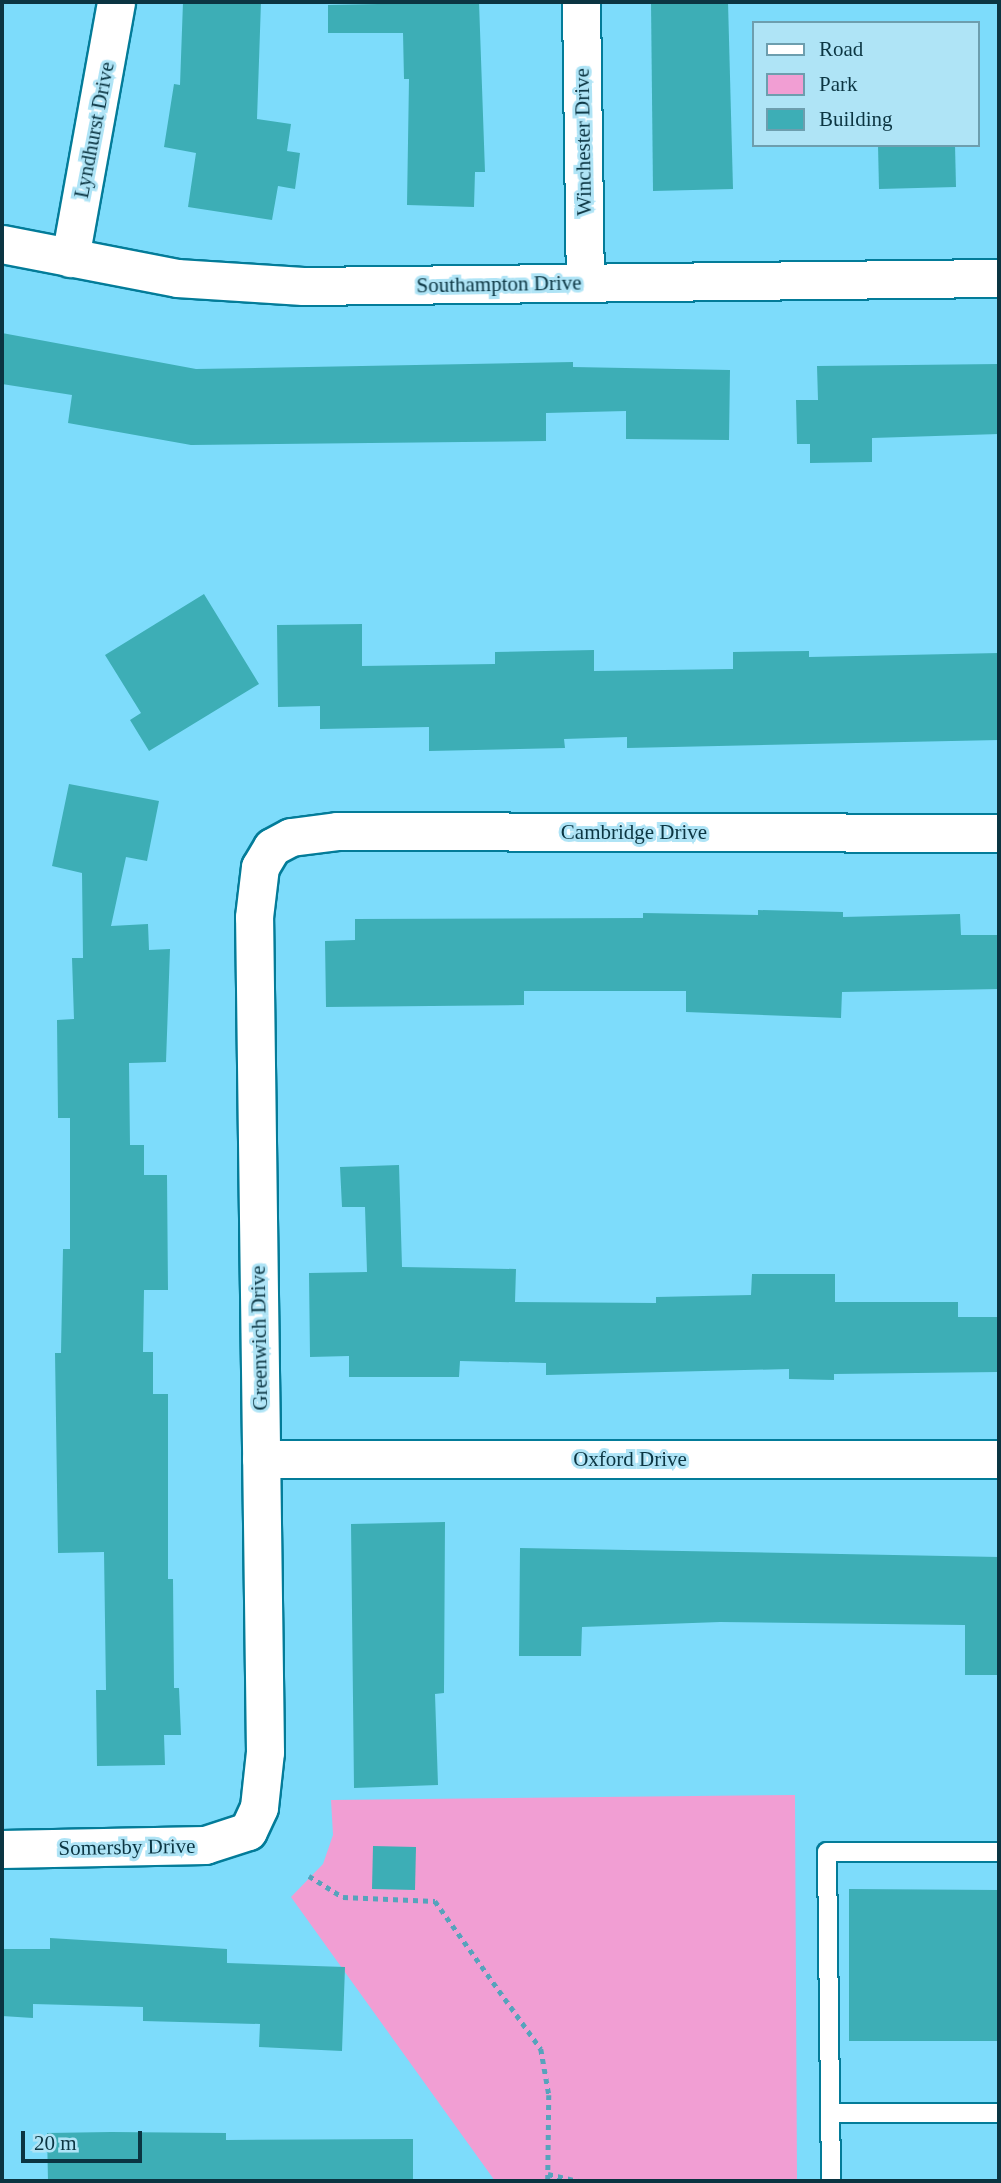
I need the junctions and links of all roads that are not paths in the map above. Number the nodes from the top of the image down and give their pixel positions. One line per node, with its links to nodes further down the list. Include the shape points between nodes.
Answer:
1 (116, 2): 4 (street, Lyndhurst Drive)
2 (581, 2): 6 (street, Winchester Drive)
3 (2, 244): 4 (street, Southampton Drive)
4 (70, 258): 6 (street, Southampton Drive, via 240,284)
5 (999, 278): 6 (street, Southampton Drive)
6 (584, 283)
7 (999, 833): 8 (street, Cambridge Drive, via 337,831 291,837)
8 (272, 847): 9 (street, Greenwich Drive, via 260,867 254,917)
9 (261, 1459): 10 (street, Oxford Drive); 11 (street, Greenwich Drive, via 265,1752 260,1807)
10 (999, 1459)
11 (248, 1830): 12 (street, Somersby Drive, via 229,1841 181,1848)
12 (2, 1849)
13 (999, 1852): 14 (lane, via 827,1852)
14 (832, 2113): 15 (lane); 16 (lane)
15 (999, 2113)
16 (831, 2181)

